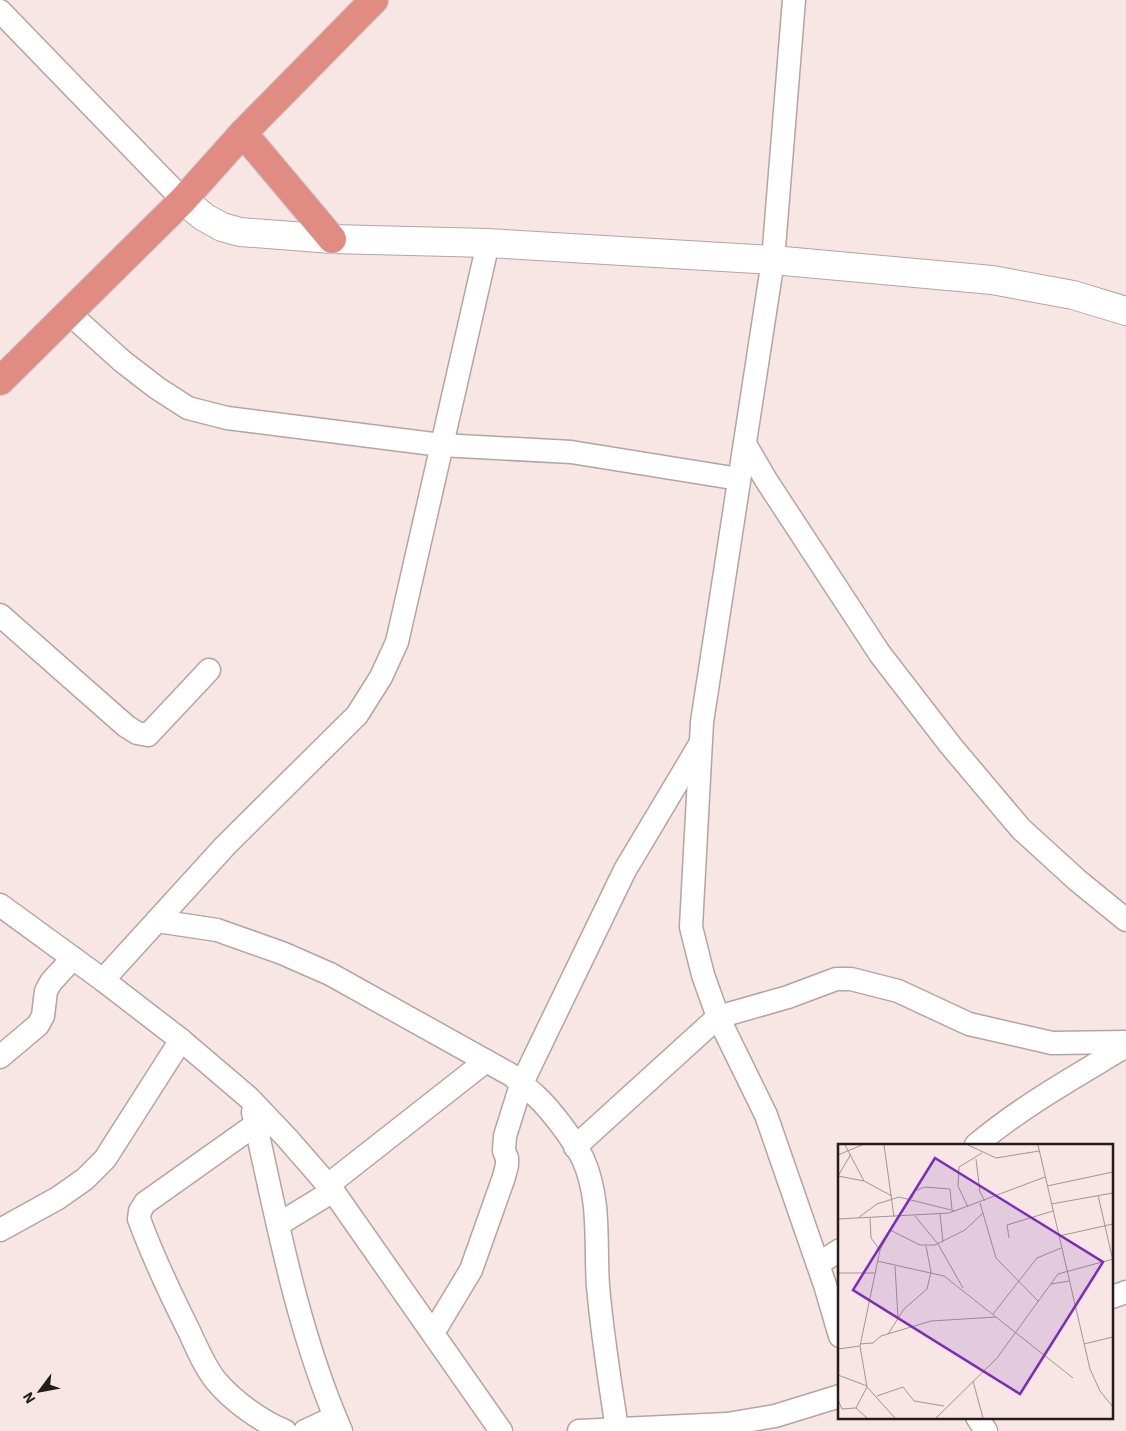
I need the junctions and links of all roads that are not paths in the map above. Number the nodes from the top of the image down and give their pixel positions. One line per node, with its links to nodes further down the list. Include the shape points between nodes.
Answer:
1 (374, 0): 4 (highway)
2 (794, 0): 8 (street)
3 (0, 11): 5 (street)
4 (243, 133): 5 (highway); 6 (highway)
5 (183, 200): 6 (street, via 204,217 240,232); 10 (highway)
6 (332, 239): 7 (street)
7 (488, 243): 8 (street); 13 (street)
8 (772, 260): 9 (street, via 992,280 1073,295); 12 (street)
9 (1126, 310)
10 (69, 313): 11 (highway); 13 (street, via 122,361 188,408 227,418)
11 (3, 372)
12 (745, 444): 14 (street); 19 (street, via 880,654 951,746 1021,829)
13 (441, 445): 14 (street, via 571,452); 20 (street, via 397,642 381,677 357,715 225,846)
14 (739, 479): 17 (street)
15 (0, 615): 16 (street, via 137,733 148,735)
16 (209, 670)
17 (701, 743): 23 (street, via 691,927 703,976); 28 (street, via 625,870)
18 (0, 905): 21 (street)
19 (1126, 920)
20 (157, 921): 22 (street); 27 (street, via 217,930 282,953 330,974)
21 (73, 958): 22 (street); 26 (street, via 46,991 43,1016 38,1026)
22 (103, 980): 24 (street)
23 (718, 1017): 25 (street, via 836,980 851,979 898,991 969,1024 1052,1043); 32 (street); 37 (street, via 766,1115)
24 (181, 1040): 29 (street); 35 (street, via 105,1159 85,1180)
25 (1126, 1044): 31 (street, via 1029,1104)
26 (0, 1057)
27 (486, 1061): 28 (street, via 513,1076); 33 (street)
28 (521, 1085): 32 (street, via 554,1116); 41 (street, via 505,1136 507,1165 504,1177 471,1270)
29 (249, 1098): 30 (street); 33 (street)
30 (256, 1125): 34 (street); 47 (street, via 145,1203 139,1219 199,1352 217,1381 242,1405)
31 (977, 1144)
32 (575, 1146): 46 (street, via 594,1189 599,1295)
33 (330, 1188): 34 (street); 41 (street)
34 (278, 1224): 44 (street, via 311,1351)
35 (0, 1230)
36 (838, 1251): 37 (street)
37 (818, 1264): 40 (street)
38 (1126, 1292): 39 (street)
39 (1114, 1296)
40 (838, 1329)
41 (433, 1333): 49 (street)
42 (838, 1397): 45 (street)
43 (978, 1418): 51 (street)
44 (338, 1424): 48 (street)
45 (774, 1424): 46 (street)
46 (617, 1429): 50 (street)
47 (285, 1431)
48 (305, 1431)
49 (501, 1431)
50 (578, 1431)
51 (986, 1431)

